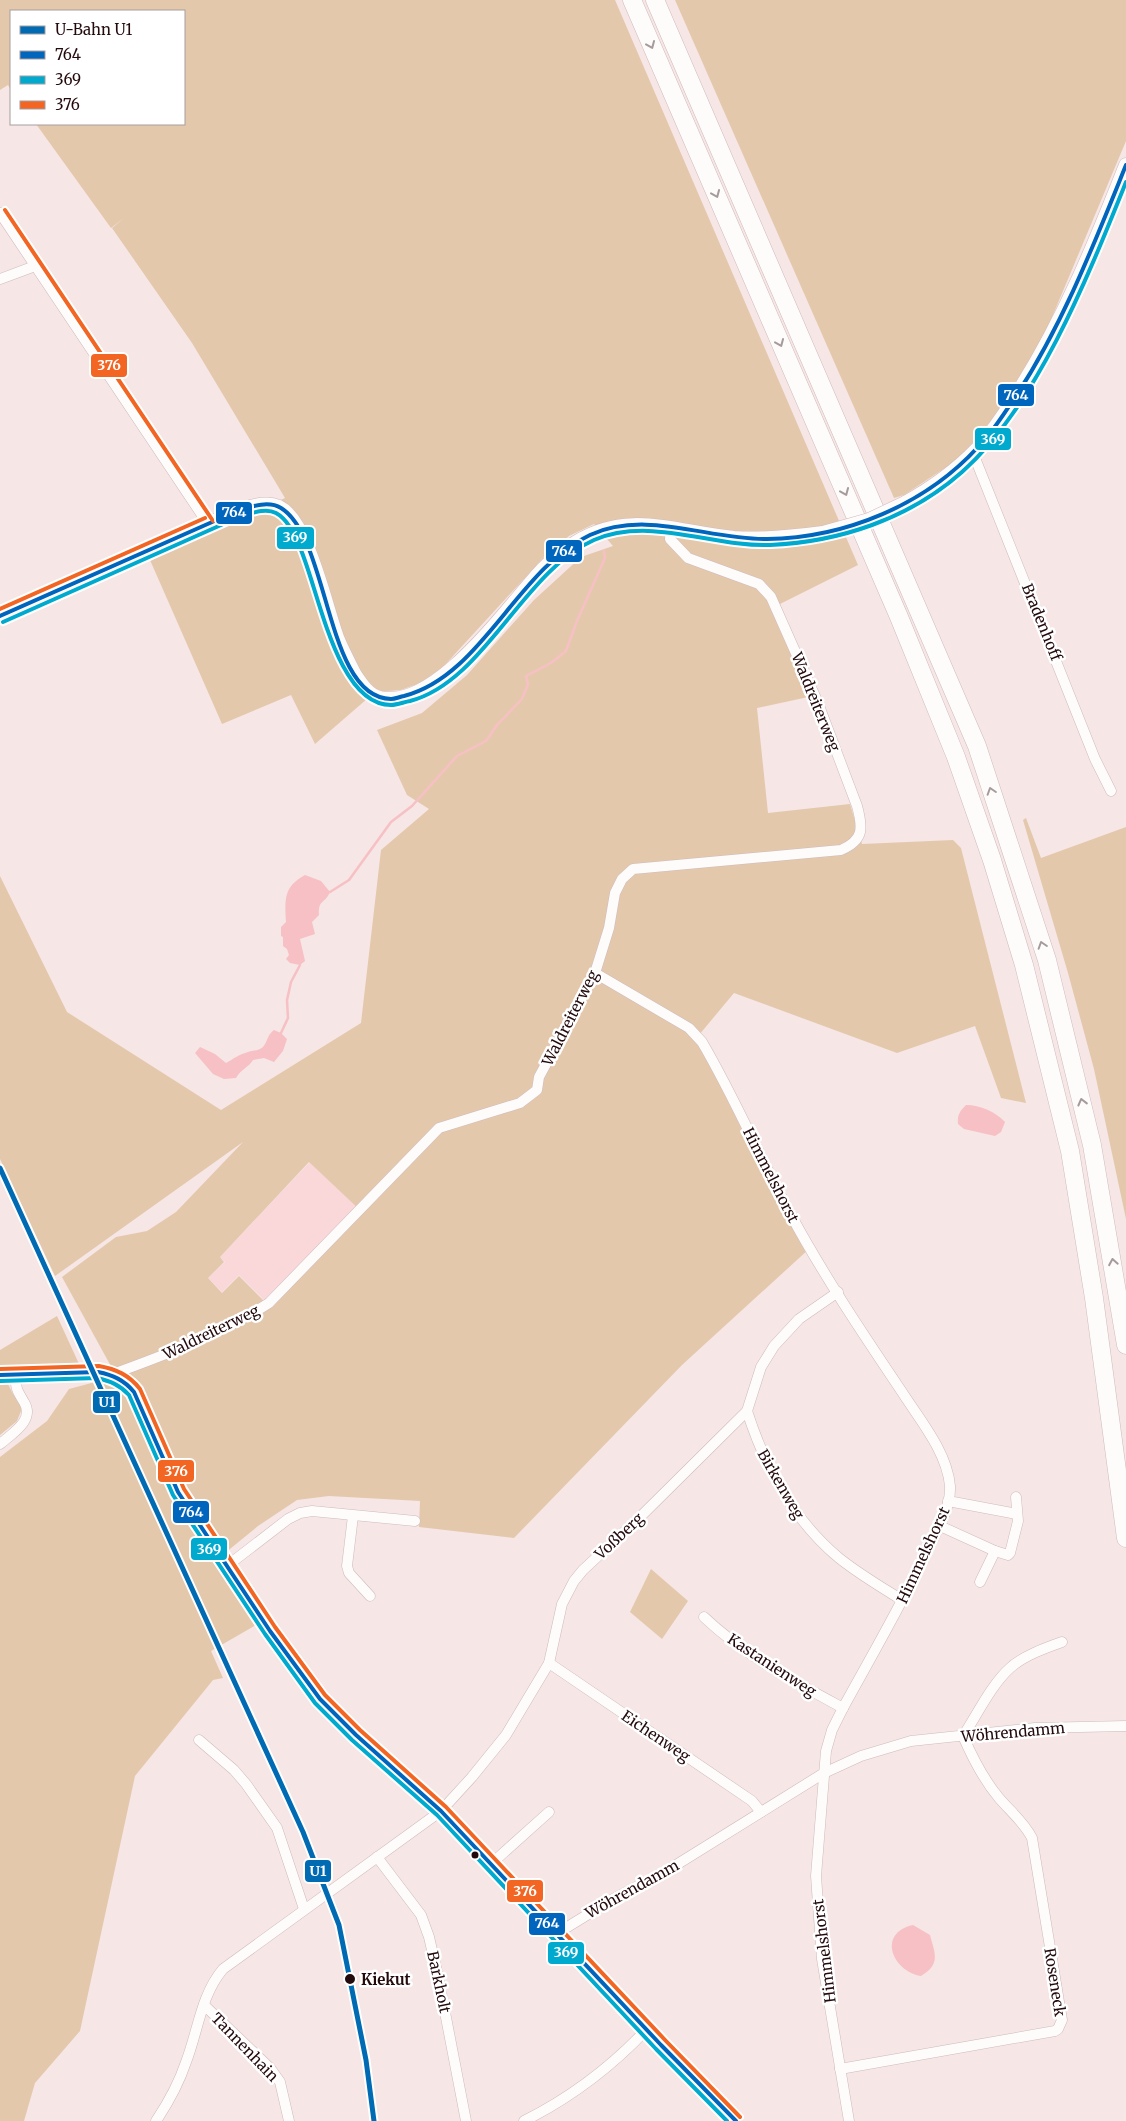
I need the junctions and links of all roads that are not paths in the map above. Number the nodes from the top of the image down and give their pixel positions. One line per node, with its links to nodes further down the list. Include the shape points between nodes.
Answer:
1 (632, 0): 26 (highway, one-way to 26, via 899,617 956,757 992,860 1026,974 1070,1151 1094,1298)
2 (654, 0): 14 (highway, one-way to 2, via 1092,1145 1047,960 977,746)
3 (1126, 165): 7 (main road, via 1046,347 1009,407)
4 (0, 213): 5 (street)
5 (35, 266): 6 (street); 8 (street)
6 (0, 279)
7 (973, 452): 9 (main road, bridge, via 936,484 905,503 869,520 823,533 787,538 741,538); 11 (street, Bradenhoff, via 1095,759)
8 (208, 524): 9 (main road, via 269,504 291,516 303,536 338,640 350,665 374,696 392,699 424,689 458,665 542,570 577,542 592,534 635,524); 10 (main road)
9 (671, 527): 12 (street, Waldreiterweg, via 670,539 688,558 759,584 771,597 818,703 857,806 860,835 853,845 841,850 633,869 622,878 615,894 609,928)
10 (0, 616)
11 (1111, 791)
12 (595, 973): 13 (street, Himmelshorst, via 689,1028 702,1042 790,1214); 16 (street, Waldreiterweg, via 539,1077 537,1090 520,1103 439,1128 269,1303 240,1321 181,1348)
13 (838, 1292): 18 (street, Voßberg, via 799,1319 774,1346 760,1367); 21 (street, Himmelshorst, via 937,1448 950,1487)
14 (1126, 1345)
15 (0, 1375): 17 (street)
16 (110, 1375): 17 (street, via 86,1371); 28 (street, via 122,1379 134,1392 178,1492)
17 (16, 1377): 19 (street, via 15,1387 28,1414 25,1422)
18 (746, 1411): 31 (street, Birkenweg, via 768,1467 801,1520 840,1558); 34 (street, Voßberg, via 578,1575 562,1604)
19 (0, 1444)
20 (1016, 1497): 22 (street)
21 (948, 1502): 22 (street); 25 (street, Himmelshorst)
22 (1017, 1514): 27 (street, via 1010,1553 1005,1555)
23 (353, 1516): 24 (street); 28 (street, via 312,1511 300,1513 288,1518); 30 (street, via 347,1566 349,1573)
24 (415, 1521)
25 (940, 1526): 27 (street); 31 (street, Himmelshorst)
26 (1126, 1538)
27 (995, 1551): 29 (street)
28 (227, 1566): 40 (street, via 320,1699)
29 (980, 1582)
30 (370, 1596)
31 (902, 1600): 35 (street, Himmelshorst)
32 (704, 1617): 35 (street, Kastanienweg, via 742,1647 803,1687)
33 (1062, 1642): 37 (street, via 1010,1668)
34 (549, 1663): 40 (street, Voßberg, via 506,1735); 42 (street, Eichenweg, via 752,1801)
35 (843, 1708): 39 (street, Himmelshorst, via 832,1730)
36 (1122, 1726): 37 (street, Wöhrendamm, via 1035,1728)
37 (963, 1736): 39 (street, Wöhrendamm, via 911,1741 860,1756); 49 (street, Roseneck, via 972,1759 990,1787 1032,1838 1061,2025 1055,2031)
38 (199, 1740): 45 (street, via 240,1777 277,1828)
39 (824, 1773): 42 (street, Wöhrendamm); 49 (street, Himmelshorst, via 816,1876 822,1959)
40 (441, 1811): 43 (street, Voßberg); 44 (street)
41 (549, 1812): 44 (street)
42 (761, 1812): 46 (street, Wöhrendamm)
43 (377, 1858): 45 (street, Voßberg); 52 (street, Barkholt, via 426,1926)
44 (491, 1864): 46 (street)
45 (307, 1906): 47 (street, Voßberg, via 222,1969 208,1990)
46 (556, 1934): 48 (street)
47 (204, 2005): 50 (street, Voßberg, via 186,2063); 51 (street, Tannenhain, via 270,2068 280,2082)
48 (646, 2030): 53 (street, via 597,2075 559,2102); 54 (street)
49 (840, 2070): 55 (street, Himmelshorst)
50 (157, 2121)
51 (289, 2121)
52 (466, 2121)
53 (524, 2121)
54 (736, 2121)
55 (849, 2121)

